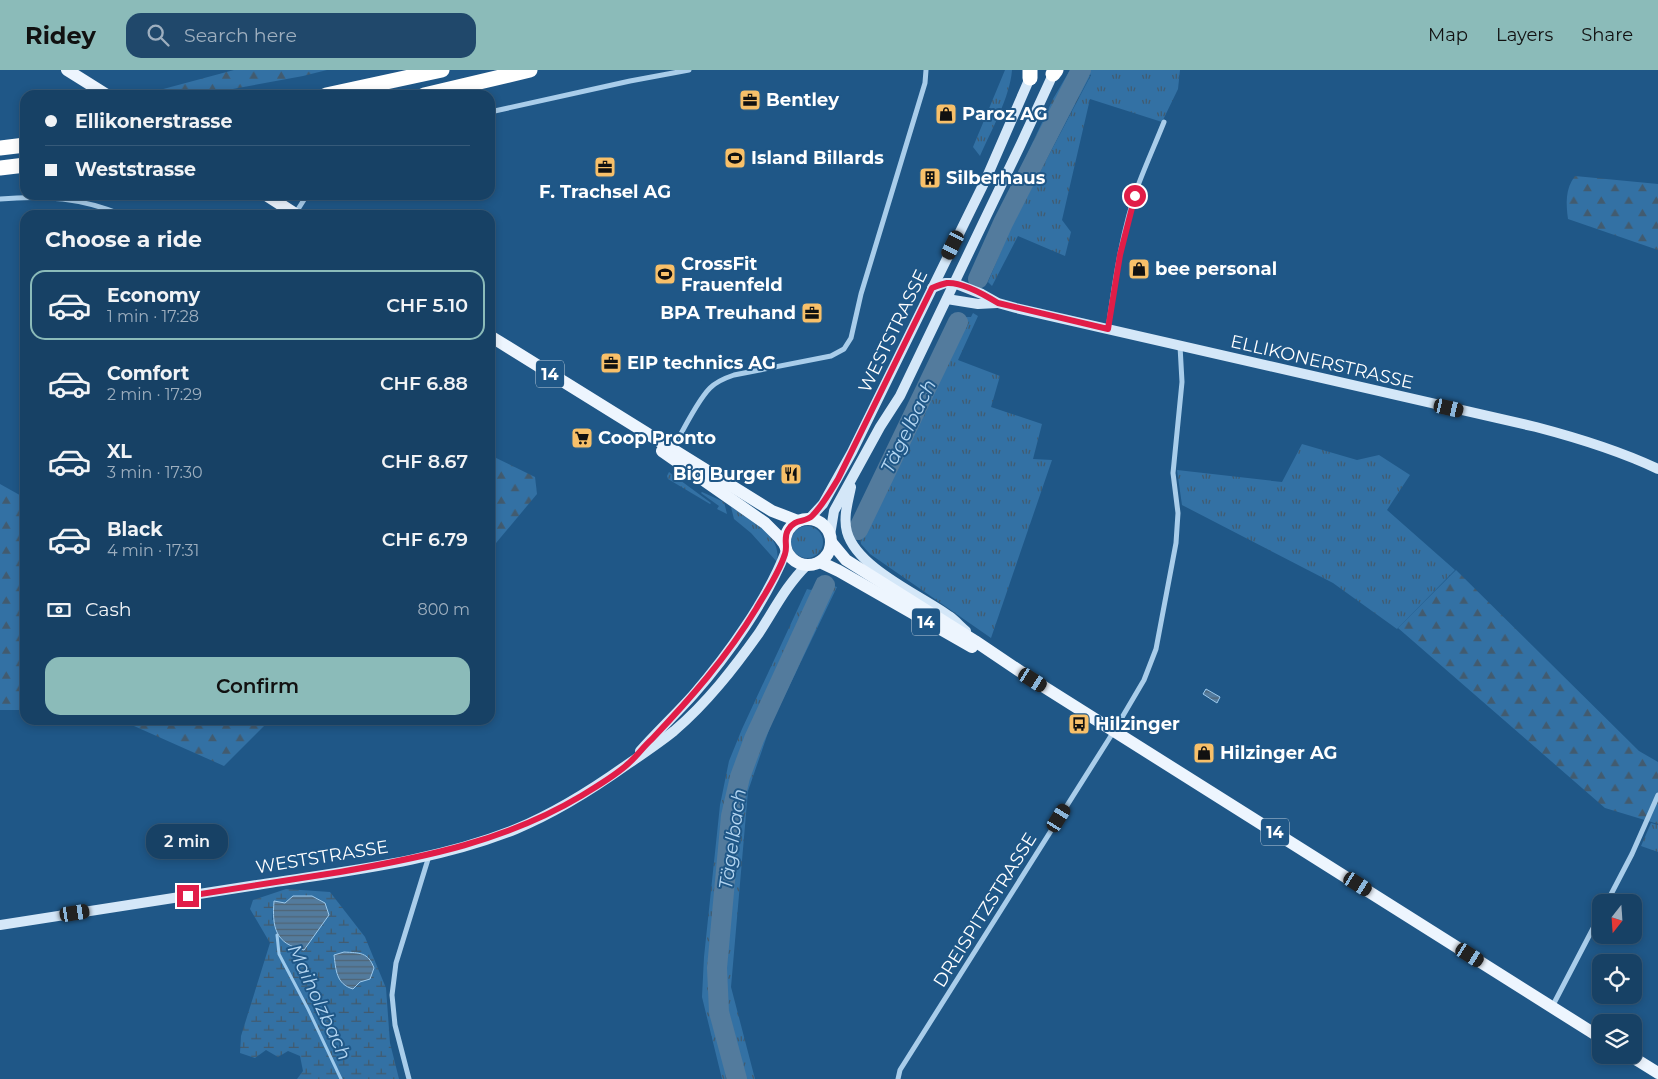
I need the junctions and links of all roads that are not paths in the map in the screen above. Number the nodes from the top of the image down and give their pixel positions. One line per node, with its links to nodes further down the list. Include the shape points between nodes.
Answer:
1 (67, 70): 8 (main road)
2 (442, 70): 9 (highway)
3 (530, 70): 10 (highway)
4 (689, 70): 11 (street)
5 (926, 70): 31 (street, via 925,83 861,294 851,338 844,349 831,356 721,380 703,398)
6 (1055, 71): 23 (main road, WESTSTRASSE)
7 (1031, 73): 24 (main road, WESTSTRASSE, via 994,162)
8 (99, 90)
9 (349, 90)
10 (445, 90)
11 (495, 111)
12 (1164, 122): 27 (street, via 1132,208 1120,255)
13 (20, 146): 14 (highway)
14 (0, 148)
15 (20, 166): 16 (highway)
16 (0, 168)
17 (20, 198): 18 (street)
18 (0, 199)
19 (73, 200): 21 (street)
20 (274, 200): 22 (main road)
21 (110, 210)
22 (288, 210)
23 (957, 284): 24 (main road, via 945,283); 25 (main road, WESTSTRASSE); 26 (main road, ELLIKONERSTRASSE)
24 (932, 288): 34 (main road, WESTSTRASSE, via 838,479 823,504)
25 (950, 300): 26 (main road, ELLIKONERSTRASSE); 33 (main road, WESTSTRASSE)
26 (998, 303): 27 (main road, ELLIKONERSTRASSE)
27 (1109, 325): 29 (main road, ELLIKONERSTRASSE)
28 (495, 339): 30 (main road, 14)
29 (1180, 345): 32 (main road, ELLIKONERSTRASSE, via 1536,427 1627,454); 40 (street, via 1182,382 1173,473 1178,514 1176,542 1156,649 1144,680)
30 (610, 412): 31 (main road, 14); 36 (main road, 14, via 630,430 765,523)
31 (673, 449): 34 (main road, 14, via 772,511)
32 (1658, 469)
33 (853, 478): 35 (main road, WESTSTRASSE, via 834,511); 38 (main road, WESTSTRASSE, via 845,513 848,533 863,560 951,617)
34 (804, 520): 35 (main road, via 822,524); 36 (main road, via 787,531)
35 (831, 539): 37 (main road, via 826,557); 38 (main road, 14, via 846,560)
36 (786, 548): 37 (main road, via 795,561); 41 (main road, WESTSTRASSE, via 780,568 755,611 715,667 688,701)
37 (814, 564): 39 (main road, 14, via 839,571); 41 (main road, WESTSTRASSE, via 794,578 747,650 700,706 675,730)
38 (976, 640): 39 (main road, 14)
39 (1033, 680): 40 (main road, 14)
40 (1114, 731): 47 (main road, 14); 52 (street, DREISPITZSTRASSE, via 900,1070)
41 (629, 763): 43 (main road, WESTSTRASSE, via 590,791 543,817 476,843)
42 (1658, 795): 44 (street)
43 (429, 855): 45 (main road, WESTSTRASSE); 51 (street, via 396,963 392,995 395,1025)
44 (1611, 894)
45 (0, 925)
46 (1592, 930): 47 (street)
47 (1552, 1007): 48 (main road, 14)
48 (1592, 1032)
49 (1642, 1064): 50 (main road)
50 (1658, 1074)
51 (409, 1079)
52 (898, 1079)

